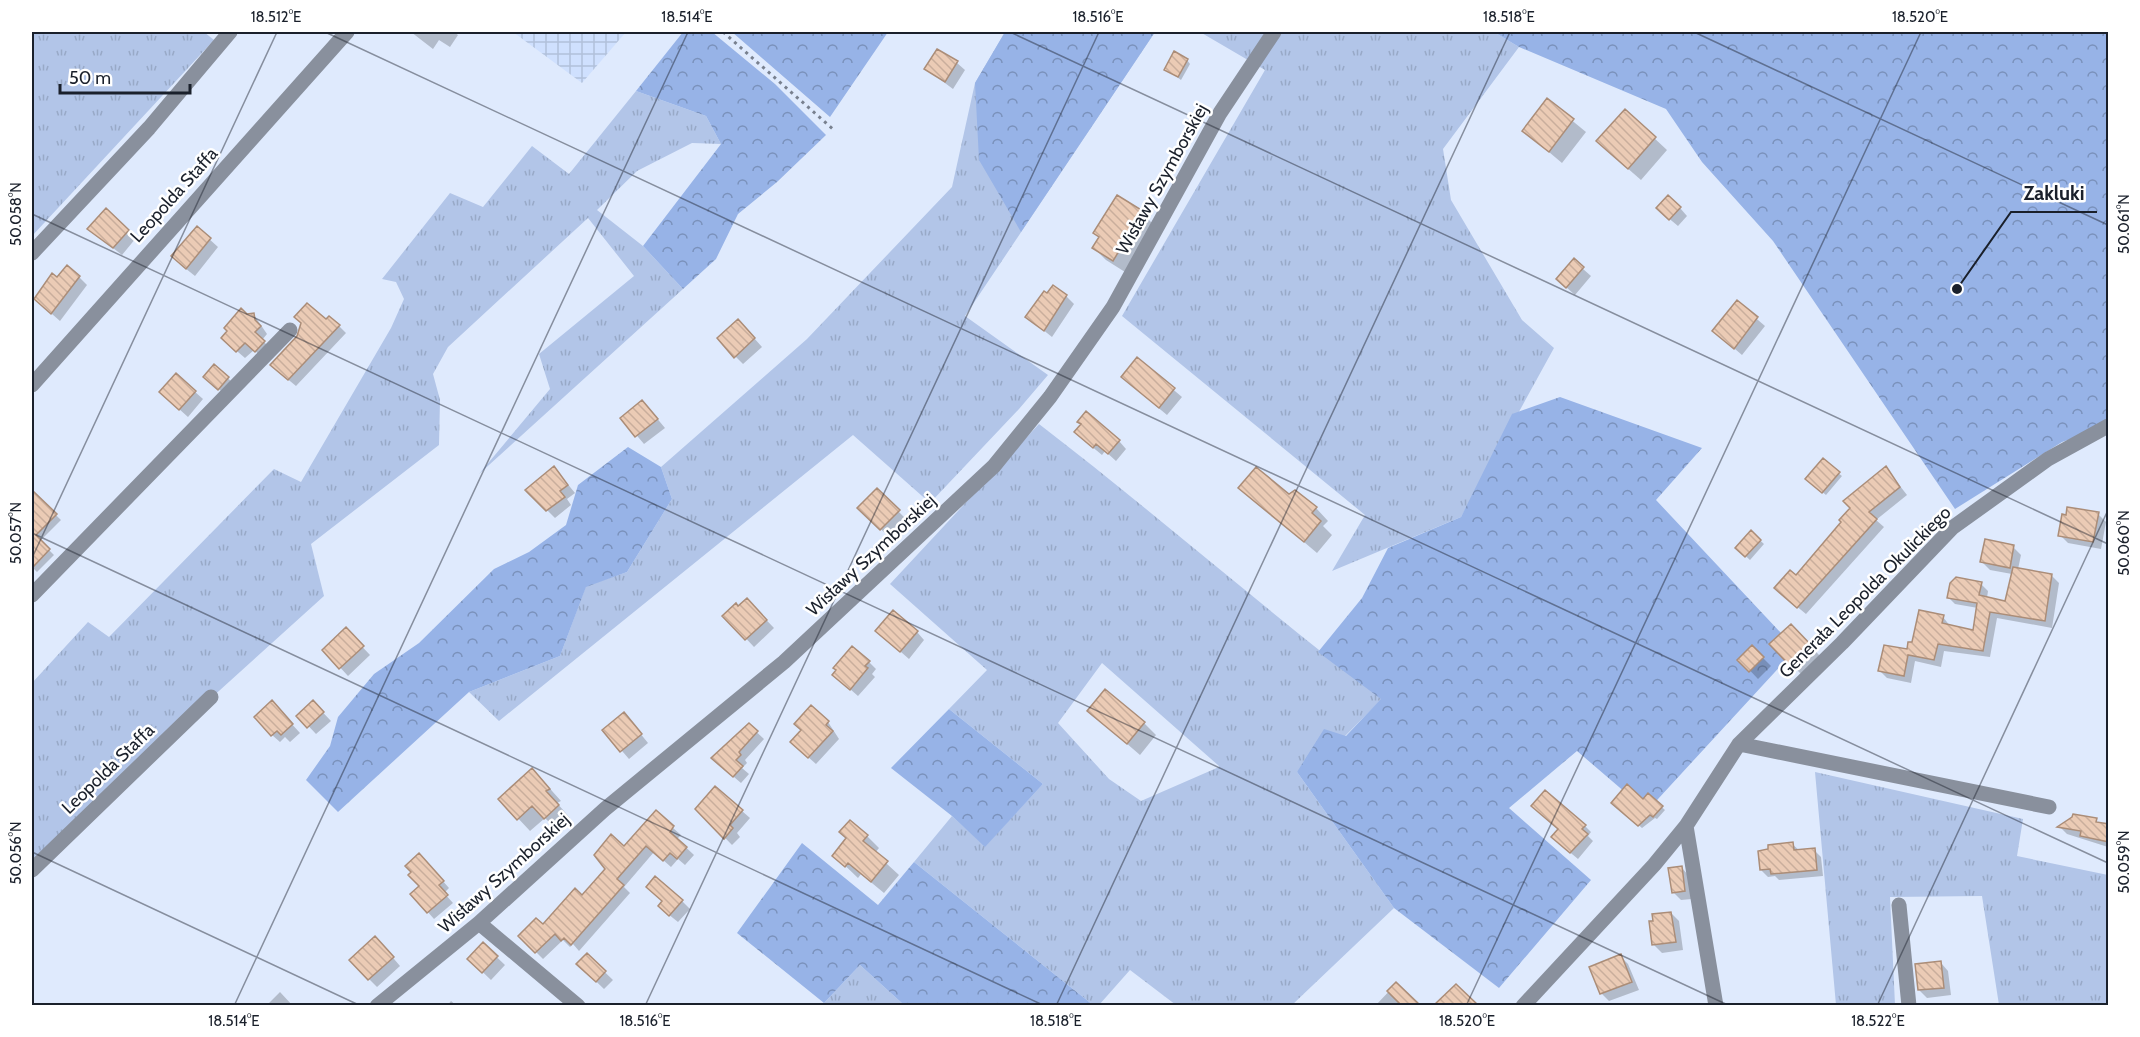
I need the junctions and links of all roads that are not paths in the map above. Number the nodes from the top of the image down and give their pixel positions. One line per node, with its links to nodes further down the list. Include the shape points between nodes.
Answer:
1 (230, 32): 4 (street, via 149,128)
2 (346, 32): 6 (street, Leopolda Staffa)
3 (1274, 32): 15 (street, Wisławy Szymborskiej, via 1220,113 1113,307 1050,397 1000,459 784,662 605,809)
4 (32, 253)
5 (290, 330): 8 (street)
6 (32, 385)
7 (2109, 426): 10 (street, Generała Leopolda Okulickiego, via 2048,459 1952,528)
8 (32, 595)
9 (211, 697): 13 (street, Leopolda Staffa)
10 (1739, 744): 11 (street); 12 (street, Generała Leopolda Okulickiego)
11 (2049, 807)
12 (1686, 826): 16 (street, Generała Leopolda Okulickiego); 19 (street)
13 (32, 870)
14 (1899, 905): 20 (street)
15 (479, 923): 17 (street, Wisławy Szymborskiej); 18 (street)
16 (1527, 1004)
17 (377, 1005)
18 (578, 1005)
19 (1716, 1005)
20 (1910, 1005)

